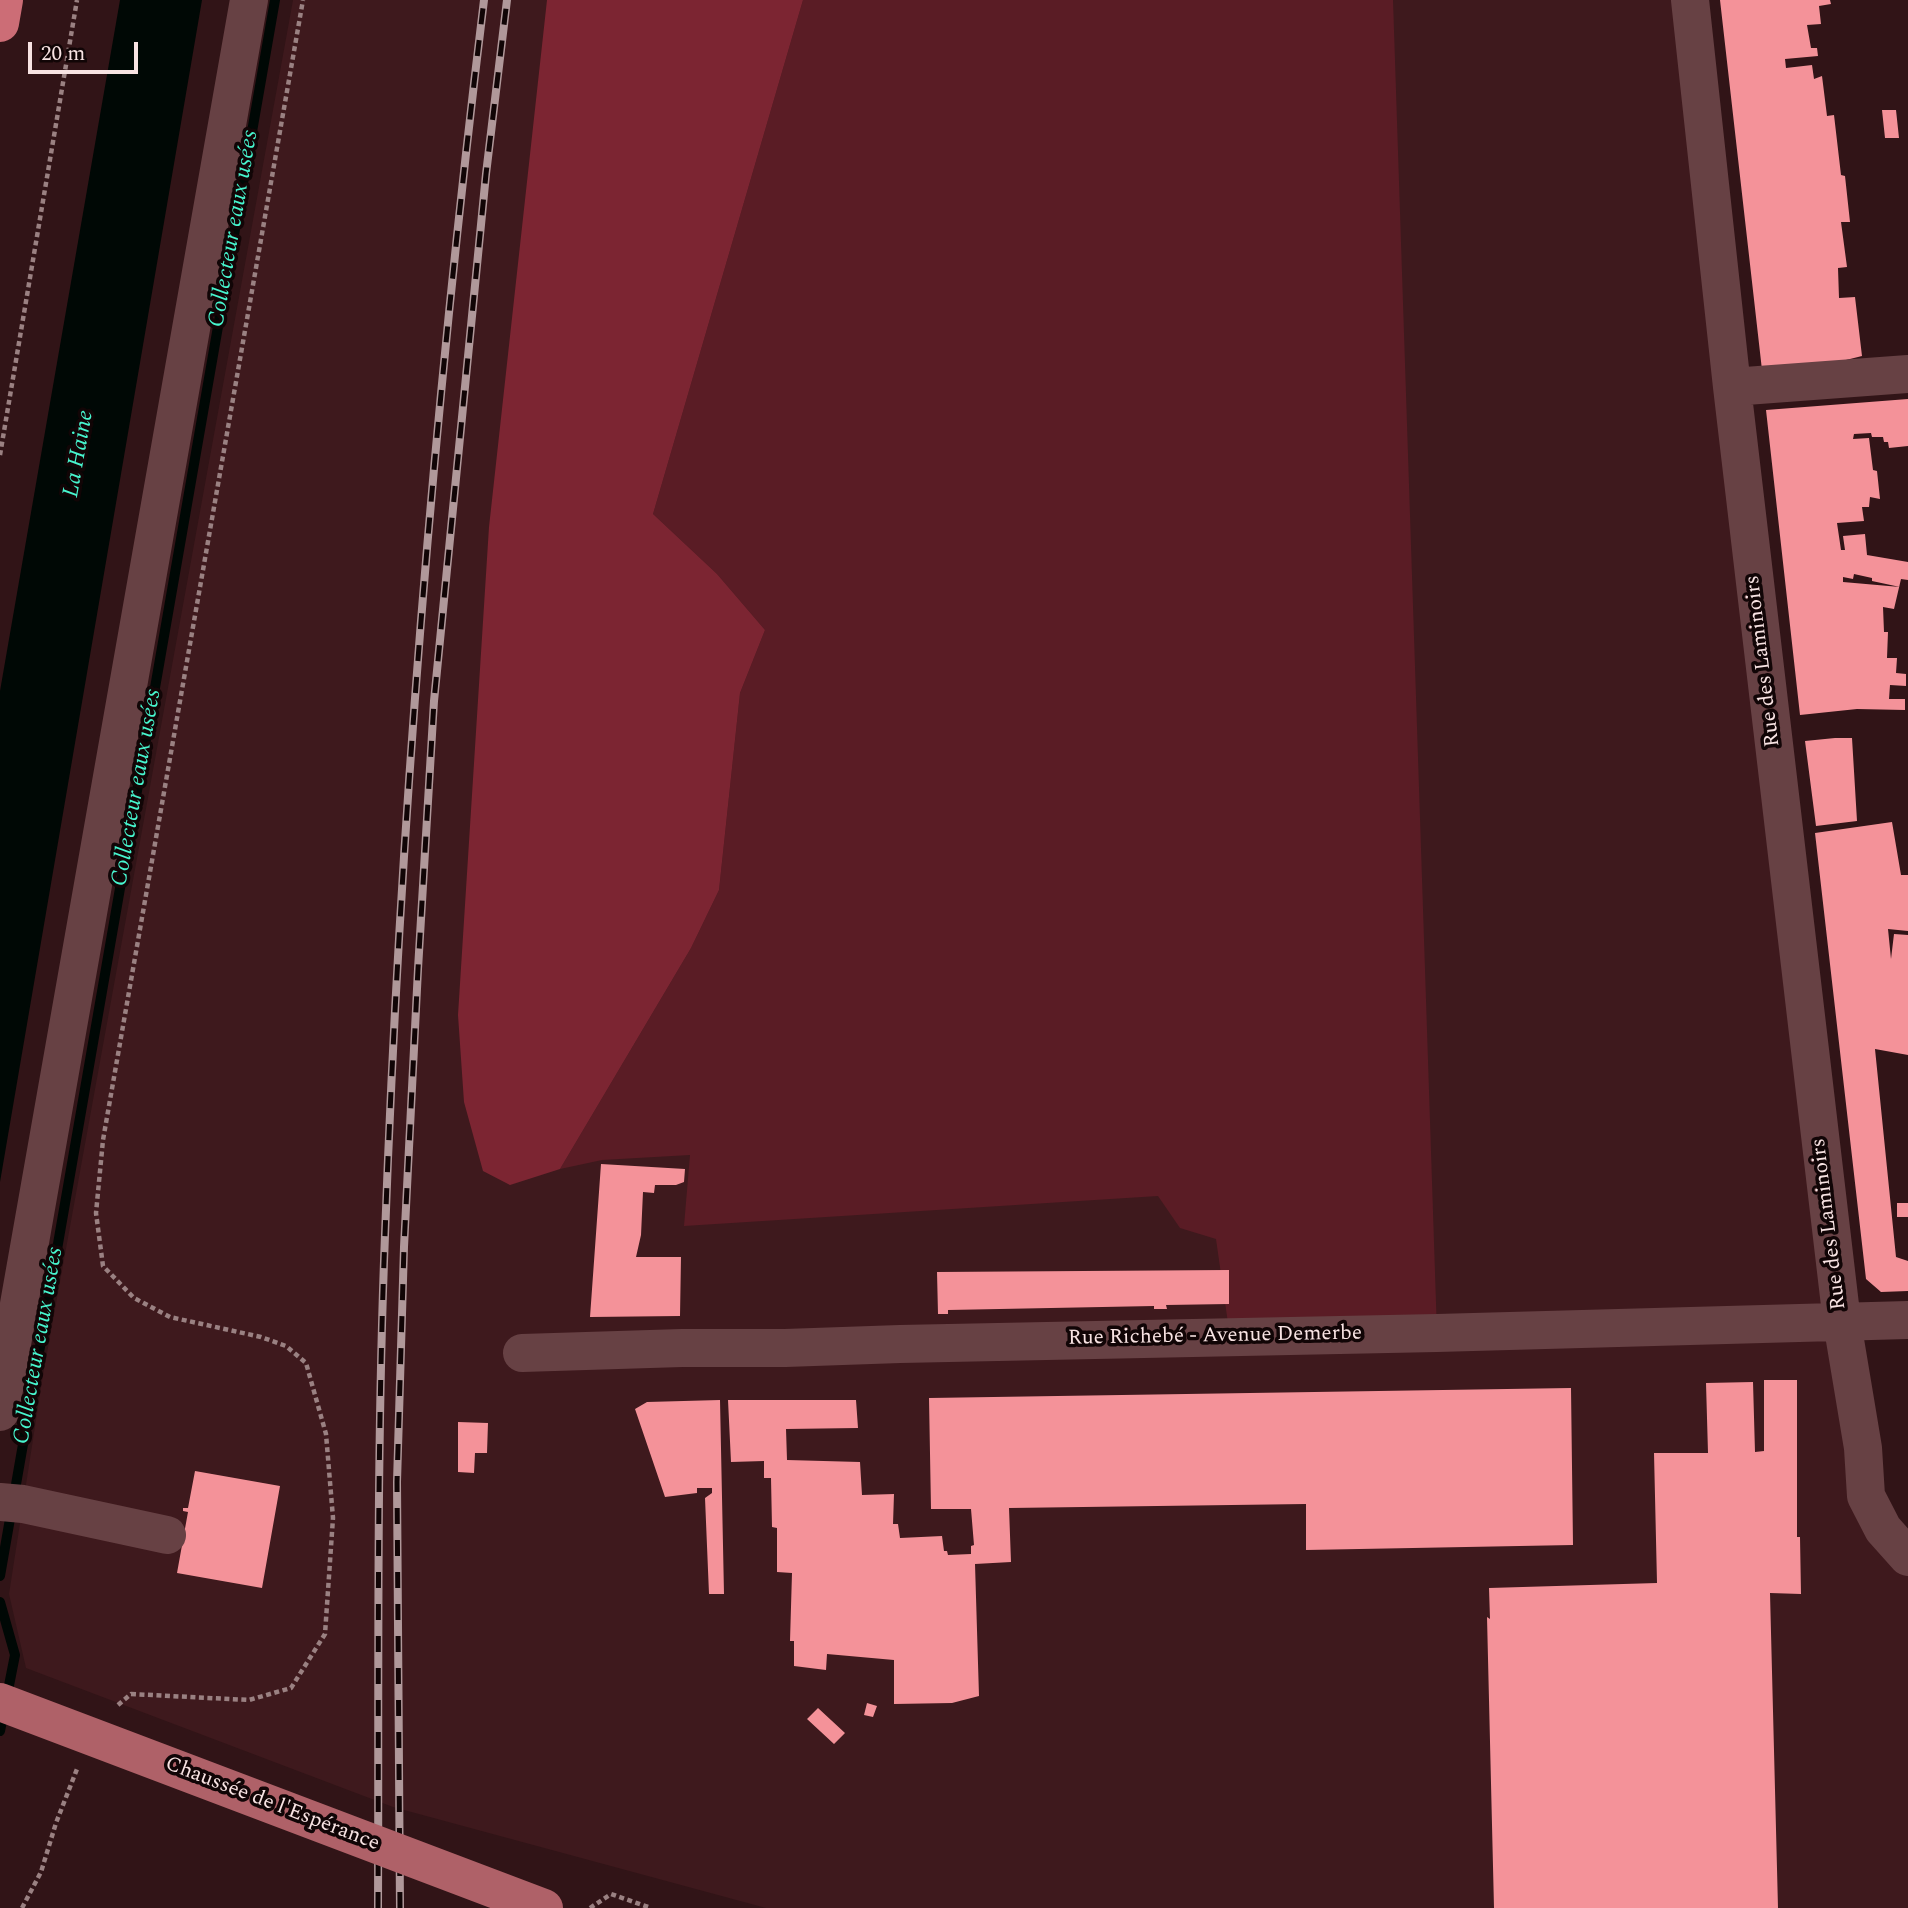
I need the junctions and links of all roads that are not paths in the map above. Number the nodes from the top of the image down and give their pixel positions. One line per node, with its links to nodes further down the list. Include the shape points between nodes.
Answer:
1 (4, 0): 4 (highway)
2 (249, 0): 10 (street)
3 (1690, 0): 6 (street, Rue des Laminoirs)
4 (0, 23)
5 (1908, 374): 6 (street)
6 (1732, 387): 8 (street, Rue des Laminoirs)
7 (1908, 1320): 8 (street, Rue Richebé - Avenue Demerbe)
8 (1842, 1322): 9 (street, Rue Richebé - Avenue Demerbe); 13 (street, Rue des Laminoirs, via 1863,1448 1866,1496 1883,1529)
9 (522, 1353)
10 (0, 1412)
11 (0, 1502): 12 (street)
12 (167, 1535)
13 (1908, 1557)
14 (0, 1702): 15 (main road, Chaussée de l'Espérance, bridge)
15 (544, 1908)

